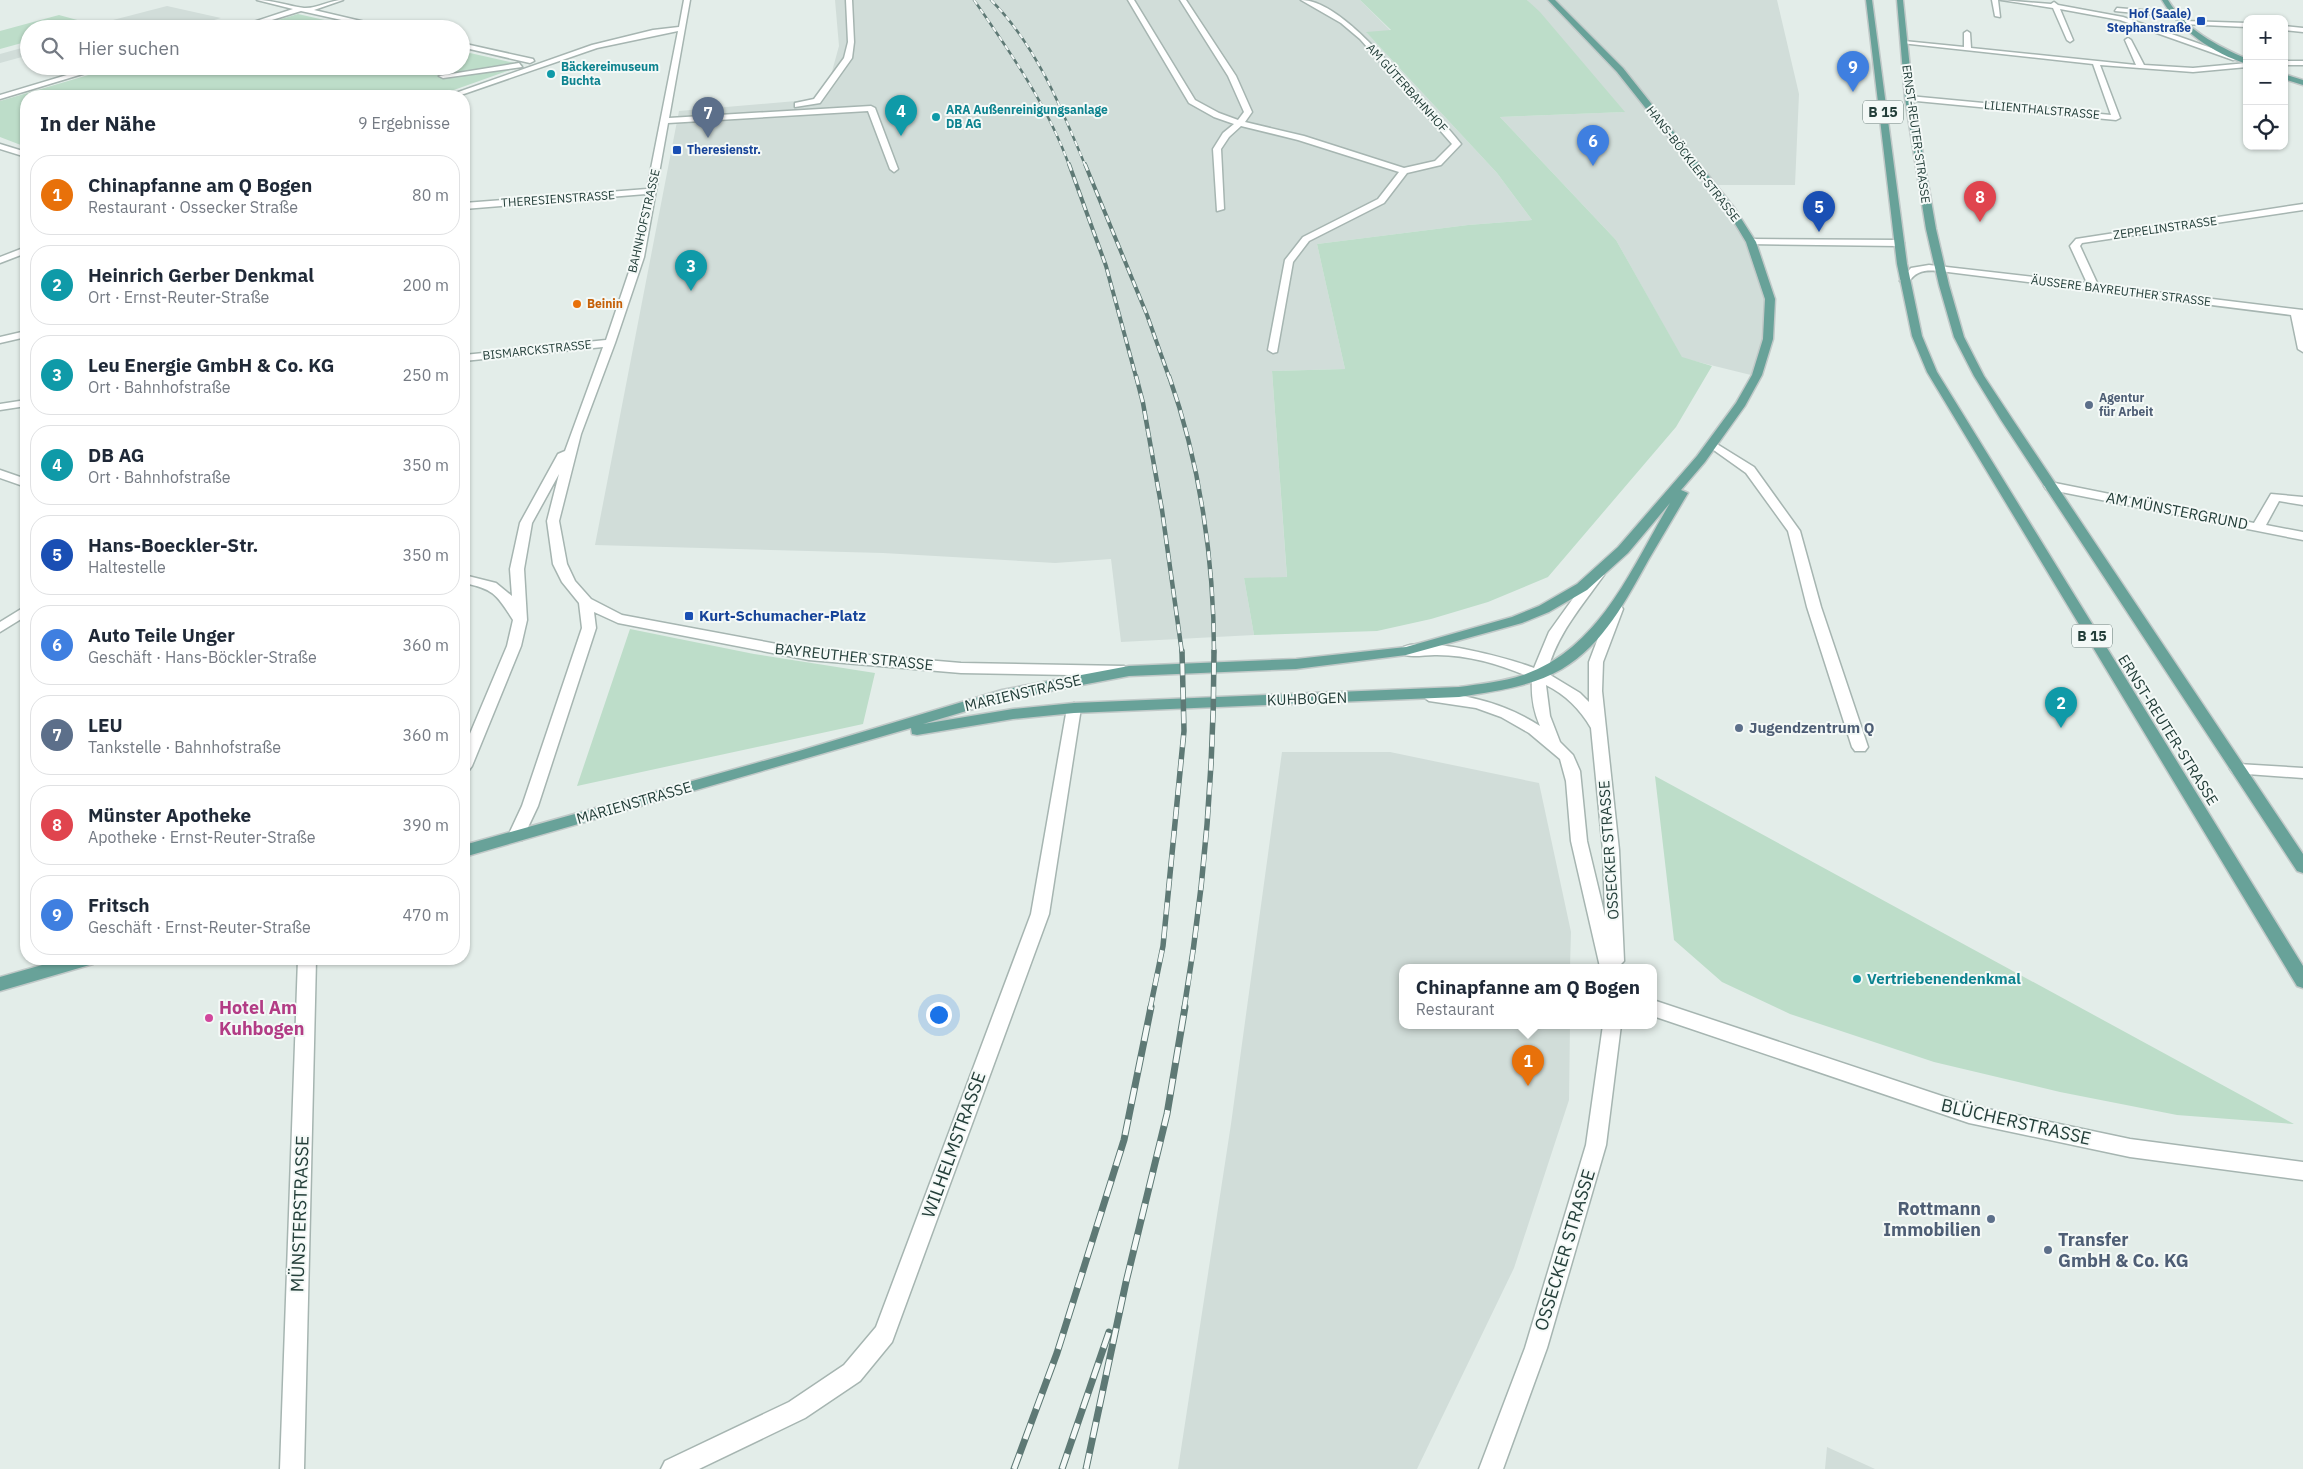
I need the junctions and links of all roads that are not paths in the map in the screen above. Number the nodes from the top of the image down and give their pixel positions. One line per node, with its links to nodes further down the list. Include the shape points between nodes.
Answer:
1 (260, 0): 16 (street)
2 (340, 0): 16 (street)
3 (687, 0): 23 (street, BAHNHOFSTRASSE)
4 (849, 0): 51 (street, via 851,42 848,58 817,101 780,109)
5 (1131, 0): 53 (street, via 1192,101 1217,116)
6 (1183, 0): 53 (street, via 1232,76 1248,112)
7 (1304, 0): 57 (street, AM GÜTERBAHNHOF, via 1343,22 1362,38 1457,144 1438,163)
8 (1551, 0): 62 (main road, HANS-BÖCKLER-STRASSE, via 1620,70 1732,211)
9 (1869, 0): 63 (main road, ERNST-REUTER-STRASSE / B 15)
10 (1900, 0): 29 (main road, ERNST-REUTER-STRASSE / B 15)
11 (1995, 0): 18 (street)
12 (2005, 0): 14 (street); 15 (street)
13 (2165, 0): 17 (main road)
14 (2034, 1): 15 (street)
15 (2054, 5): 17 (street); 27 (street); 33 (street, via 2135,22)
16 (307, 9): 19 (street); 20 (street)
17 (2176, 15): 21 (main road)
18 (1998, 16)
19 (267, 20)
20 (354, 20)
21 (2184, 23): 22 (street); 32 (main road, via 2207,41)
22 (2243, 25)
23 (683, 28): 34 (street, via 636,34); 51 (street, BAHNHOFSTRASSE)
24 (2288, 28): 25 (street)
25 (2303, 30)
26 (1967, 33): 31 (street)
27 (2070, 40)
28 (2128, 40): 39 (street)
29 (1904, 43): 31 (street); 50 (main road, ERNST-REUTER-STRASSE / B 15)
30 (470, 47): 34 (street)
31 (1968, 49): 35 (street)
32 (2243, 61)
33 (2243, 62)
34 (541, 63): 40 (street); 47 (street)
35 (2096, 63): 39 (street); 50 (street, LILIENTHALSTRASSE, via 2116,118)
36 (2288, 63): 37 (street)
37 (2303, 63)
38 (2243, 64): 39 (street, via 2193,70)
39 (2141, 67)
40 (470, 72)
41 (75, 75): 46 (street)
42 (451, 75): 43 (street)
43 (443, 76)
44 (2288, 77): 45 (main road)
45 (2303, 83)
46 (24, 90)
47 (467, 90)
48 (20, 91): 49 (street)
49 (0, 97)
50 (1909, 98): 66 (main road, ERNST-REUTER-STRASSE / B 15)
51 (665, 121): 52 (street); 56 (street, via 871,108); 58 (street, BAHNHOFSTRASSE)
52 (739, 121)
53 (1241, 122): 57 (street); 61 (street, via 1226,135 1217,149)
54 (0, 146): 55 (street)
55 (20, 153)
56 (894, 169)
57 (1404, 171): 74 (street, via 1380,201 1306,239 1288,262)
58 (652, 192): 59 (street, THERESIENSTRASSE); 72 (street, BAHNHOFSTRASSE, via 639,257)
59 (470, 206)
60 (2303, 208): 68 (street, ZEPPELINSTRASSE, via 2079,241 2075,246)
61 (1220, 209)
62 (1751, 242): 63 (street); 79 (main road, HANS-BÖCKLER-STRASSE, via 1770,299 1768,339 1757,375)
63 (1900, 243): 67 (main road, ERNST-REUTER-STRASSE / B 15)
64 (20, 252): 65 (street)
65 (0, 260)
66 (1940, 268): 67 (street, via 1916,269); 68 (street, ÄUSSERE BAYREUTHER STRASSE); 83 (main road, ERNST-REUTER-STRASSE / B 15, via 1959,337 1979,376)
67 (1905, 280): 113 (main road, ERNST-REUTER-STRASSE / B 15, via 1917,336 1932,372)
68 (2094, 287): 69 (street, ÄUSSERE BAYREUTHER STRASSE)
69 (2299, 313): 73 (street)
70 (20, 335): 71 (street)
71 (0, 340)
72 (610, 343): 75 (street, BISMARCKSTRASSE); 78 (street, BAHNHOFSTRASSE)
73 (2303, 349)
74 (1273, 350)
75 (470, 357)
76 (20, 404): 77 (street)
77 (0, 407)
78 (575, 434): 89 (street, BAHNHOFSTRASSE, via 553,520 560,564 569,582); 92 (street, BAHNHOFSTRASSE, via 526,523 517,569)
79 (1712, 444): 80 (main road, HANS-BÖCKLER-STRASSE); 100 (street, via 1750,470 1794,531 1814,608)
80 (1701, 459): 87 (main road, HANS-BÖCKLER-STRASSE, via 1623,550); 90 (main road, HANS-BÖCKLER-STRASSE)
81 (0, 474): 82 (street)
82 (20, 481)
83 (2050, 486): 85 (street, AM MÜNSTERGRUND); 104 (main road, ERNST-REUTER-STRASSE / B 15)
84 (2303, 501): 85 (street, via 2275,498)
85 (2258, 527): 86 (street, AM MÜNSTERGRUND)
86 (2303, 536)
87 (1597, 575): 94 (main road, HANS-BÖCKLER-STRASSE, via 1582,588 1544,609 1494,627); 96 (street, OSSECKER STRASSE, via 1549,642)
88 (470, 580): 92 (street, via 495,586 508,598)
89 (586, 602): 95 (street, BAYREUTHER STRASSE, via 618,619 810,655 961,668); 106 (street, via 589,628 530,806)
90 (1616, 609): 96 (main road, HANS-BÖCKLER-STRASSE, via 1581,650); 99 (street, OSSECKER STRASSE, via 1596,662 1595,691)
91 (20, 614): 93 (street)
92 (520, 620): 102 (street, via 514,646)
93 (0, 628)
94 (1406, 651): 95 (main road, via 1296,664); 96 (street, OSSECKER STRASSE, via 1461,652 1511,664)
95 (1128, 671): 103 (main road, MARIENSTRASSE, via 1002,695)
96 (1537, 675): 97 (main road, KUHBOGEN, via 1487,688); 99 (street, OSSECKER STRASSE, via 1560,686 1588,709); 101 (street, OSSECKER STRASSE, via 1540,711)
97 (1410, 694): 98 (main road, KUHBOGEN); 101 (street, OSSECKER STRASSE, via 1457,698 1491,706 1523,721)
98 (1074, 708): 103 (main road, MARIENSTRASSE, via 933,726); 119 (street, WILHELMSTRASSE, via 1040,914 884,1334 852,1373 797,1410)
99 (1600, 734): 110 (street, OSSECKER STRASSE, via 1611,850)
100 (1860, 747)
101 (1560, 750): 109 (street, OSSECKER STRASSE, via 1572,772 1579,841)
102 (470, 752)
103 (803, 755): 106 (main road, MARIENSTRASSE)
104 (2238, 769): 105 (street); 108 (main road, ERNST-REUTER-STRASSE / B 15)
105 (2303, 773)
106 (516, 836): 107 (main road, MARIENSTRASSE)
107 (470, 849)
108 (2303, 867)
109 (1608, 964)
110 (1615, 964)
111 (66, 965): 114 (main road)
112 (307, 965): 118 (street, MÜNSTERSTRASSE)
113 (2303, 981)
114 (0, 984)
115 (1657, 1009): 117 (street, BLÜCHERSTRASSE, via 1969,1114 2130,1148)
116 (1611, 1029): 120 (street, OSSECKER STRASSE, via 1596,1145 1536,1348)
117 (2303, 1171)
118 (292, 1469)
119 (673, 1469)
120 (1491, 1469)

